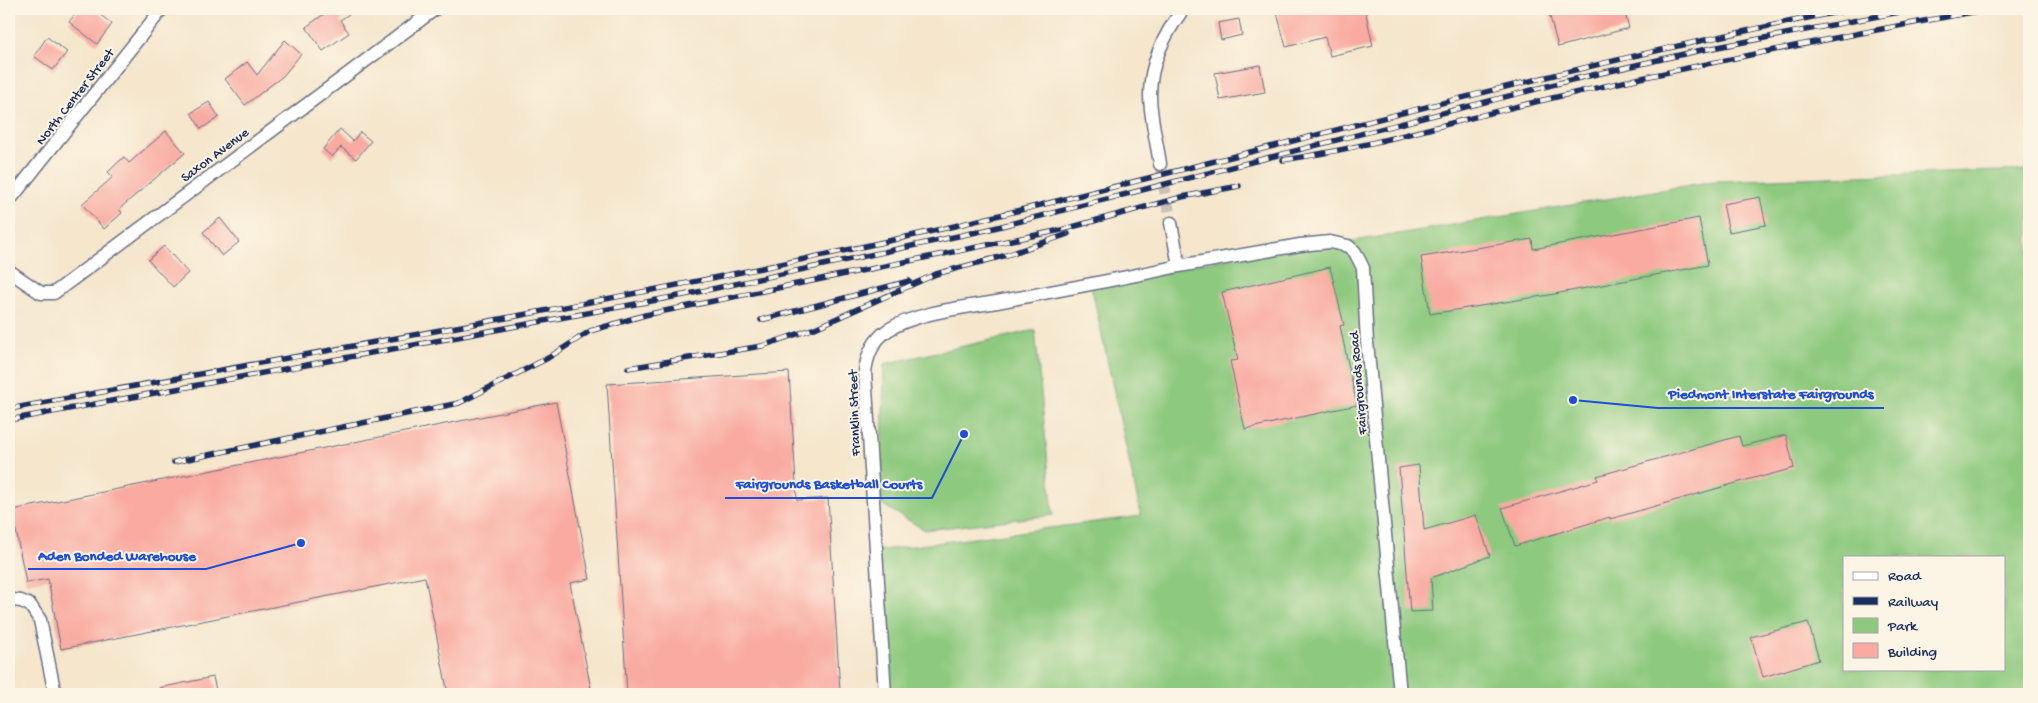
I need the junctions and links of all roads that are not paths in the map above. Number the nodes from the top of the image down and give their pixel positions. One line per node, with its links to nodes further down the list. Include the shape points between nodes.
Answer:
1 (162, 9): 5 (street, North Center Street)
2 (435, 9): 8 (street, Saxon Avenue, via 54,293 41,293)
3 (1183, 9): 4 (street, via 1163,41 1152,70 1150,95)
4 (1160, 164)
5 (9, 201)
6 (1171, 223): 7 (street)
7 (1179, 266): 11 (street, Franklin Street, via 931,314 889,330 871,348 865,372); 12 (street, Fairgrounds Road, via 1330,242 1348,246 1360,259 1364,268 1367,342)
8 (9, 271)
9 (9, 602): 10 (street, via 21,601 30,605 40,620)
10 (55, 694)
11 (884, 694)
12 (1400, 694)

